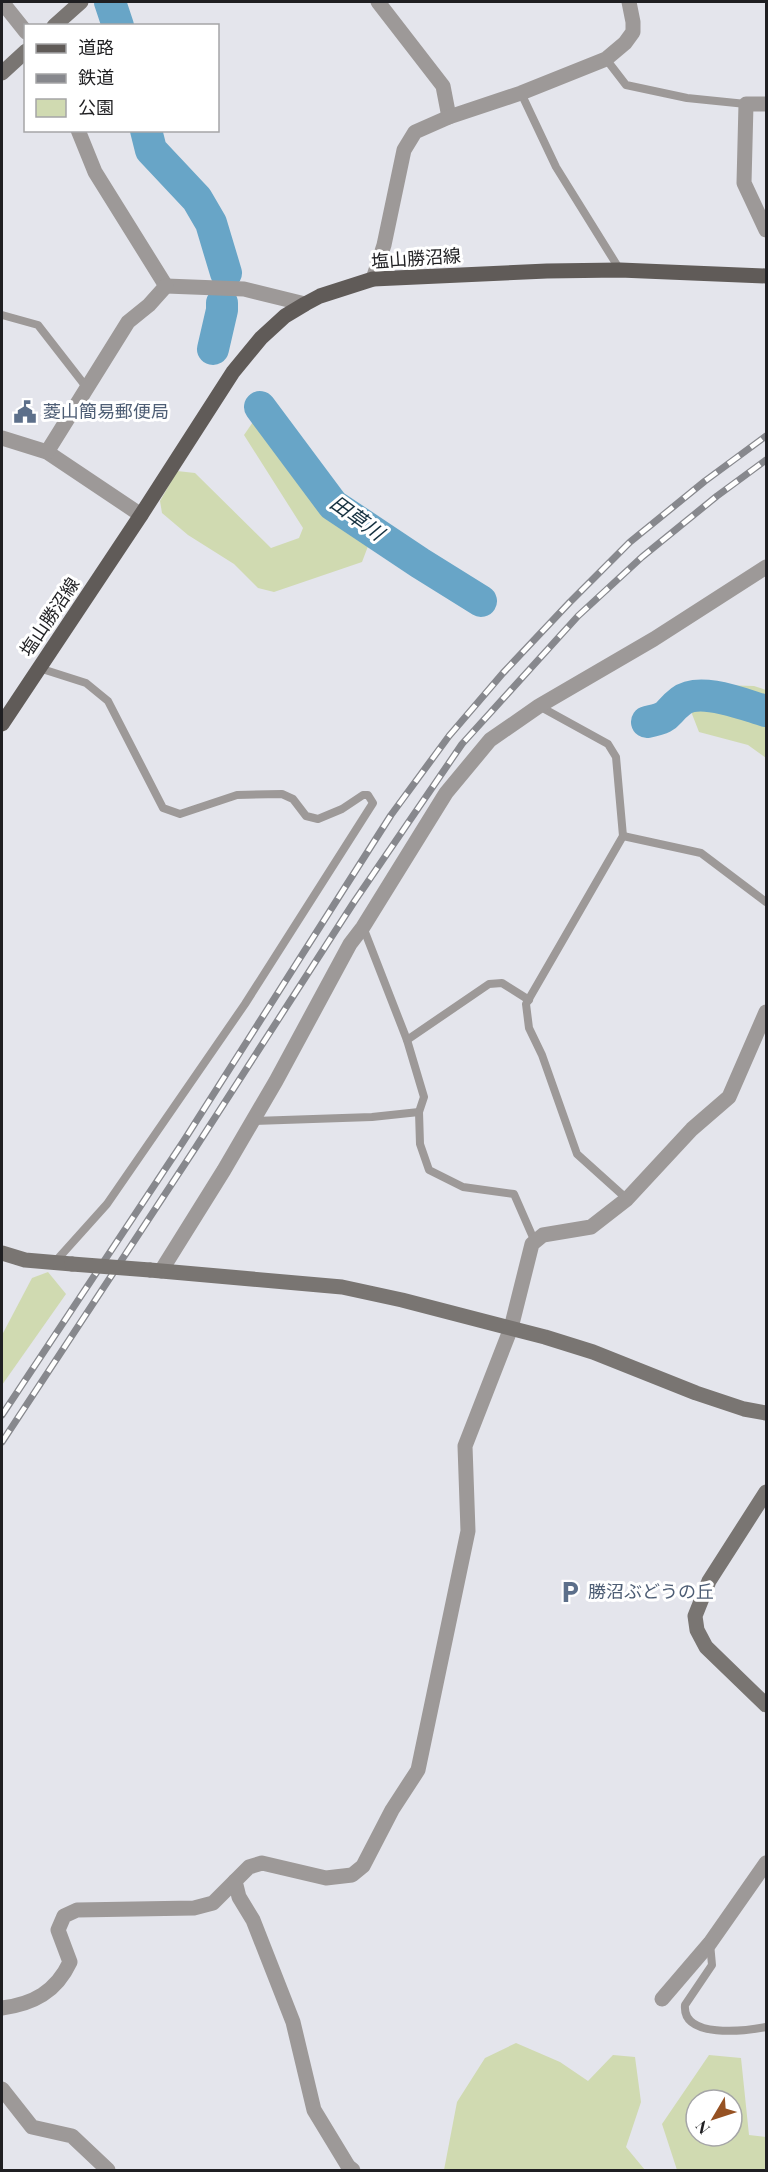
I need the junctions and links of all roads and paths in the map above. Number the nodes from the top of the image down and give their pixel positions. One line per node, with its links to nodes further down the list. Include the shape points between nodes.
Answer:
1 (2, 2): 6 (street)
2 (81, 2): 5 (street)
3 (378, 2): 13 (street, via 443,86)
4 (629, 2): 8 (street, via 633,33)
5 (56, 24)
6 (24, 30)
7 (24, 53): 9 (street)
8 (606, 59): 10 (street); 11 (lane, via 626,85 687,98)
9 (2, 73)
10 (521, 93): 13 (street); 16 (lane, via 556,167)
11 (746, 104): 12 (street); 15 (street, via 744,183)
12 (766, 104)
13 (449, 117): 18 (street, via 415,132 404,150)
14 (79, 132): 19 (street, via 95,172)
15 (766, 230)
16 (621, 270): 17 (main road, 塩山勝沼線); 18 (main road, 塩山勝沼線)
17 (766, 276)
18 (373, 279): 20 (main road, 塩山勝沼線)
19 (166, 286): 20 (street, via 244,289); 22 (street, via 128,322)
20 (305, 304): 25 (main road, 塩山勝沼線, via 261,338 233,372)
21 (2, 315): 22 (lane, via 39,325)
22 (87, 388): 24 (street)
23 (2, 438): 24 (street)
24 (47, 452): 25 (street)
25 (141, 515): 27 (main road, 塩山勝沼線)
26 (766, 567): 28 (street)
27 (39, 668): 29 (main road, 塩山勝沼線); 41 (lane, via 86,683 108,701 163,808 180,814 237,795 282,794 292,799 306,816 318,819 363,795 368,795 373,803 245,1004 107,1204)
28 (539, 706): 30 (lane, via 608,744 616,757); 32 (street, via 490,740 446,793)
29 (2, 724)
30 (623, 836): 31 (lane, via 701,853); 33 (lane)
31 (766, 902)
32 (363, 927): 35 (lane); 37 (street)
33 (529, 1000): 35 (lane, via 502,983 489,984); 38 (lane, via 529,1028 577,1154)
34 (766, 1011): 38 (street, via 729,1097 692,1129)
35 (407, 1040): 36 (lane, via 424,1097)
36 (419, 1112): 37 (lane); 39 (lane, via 420,1144 429,1170 463,1186 514,1194)
37 (252, 1121): 42 (street)
38 (627, 1199): 39 (street, via 591,1227 543,1234)
39 (535, 1242): 43 (street)
40 (2, 1253): 41 (street)
41 (53, 1263): 42 (street, bridge)
42 (155, 1271): 43 (street, via 342,1287)
43 (511, 1328): 44 (street, via 593,1352 744,1409); 48 (street, via 465,1446 468,1531 418,1770 363,1866 352,1875 326,1878 262,1863 249,1867)
44 (766, 1413)
45 (766, 1492): 46 (street, via 709,1581 695,1616 706,1647)
46 (766, 1706)
47 (766, 1863): 49 (street)
48 (235, 1881): 51 (street, via 213,1903 194,1908 77,1910 64,1916 58,1930 70,1962 63,1976 35,2001); 55 (street, via 293,2022 314,2110)
49 (710, 1943): 50 (street); 52 (lane, via 711,1965 685,2005 687,2019 710,2030)
50 (662, 1999)
51 (2, 2008)
52 (766, 2027)
53 (2, 2089): 54 (street, via 32,2127 72,2136)
54 (108, 2170)
55 (353, 2170)

